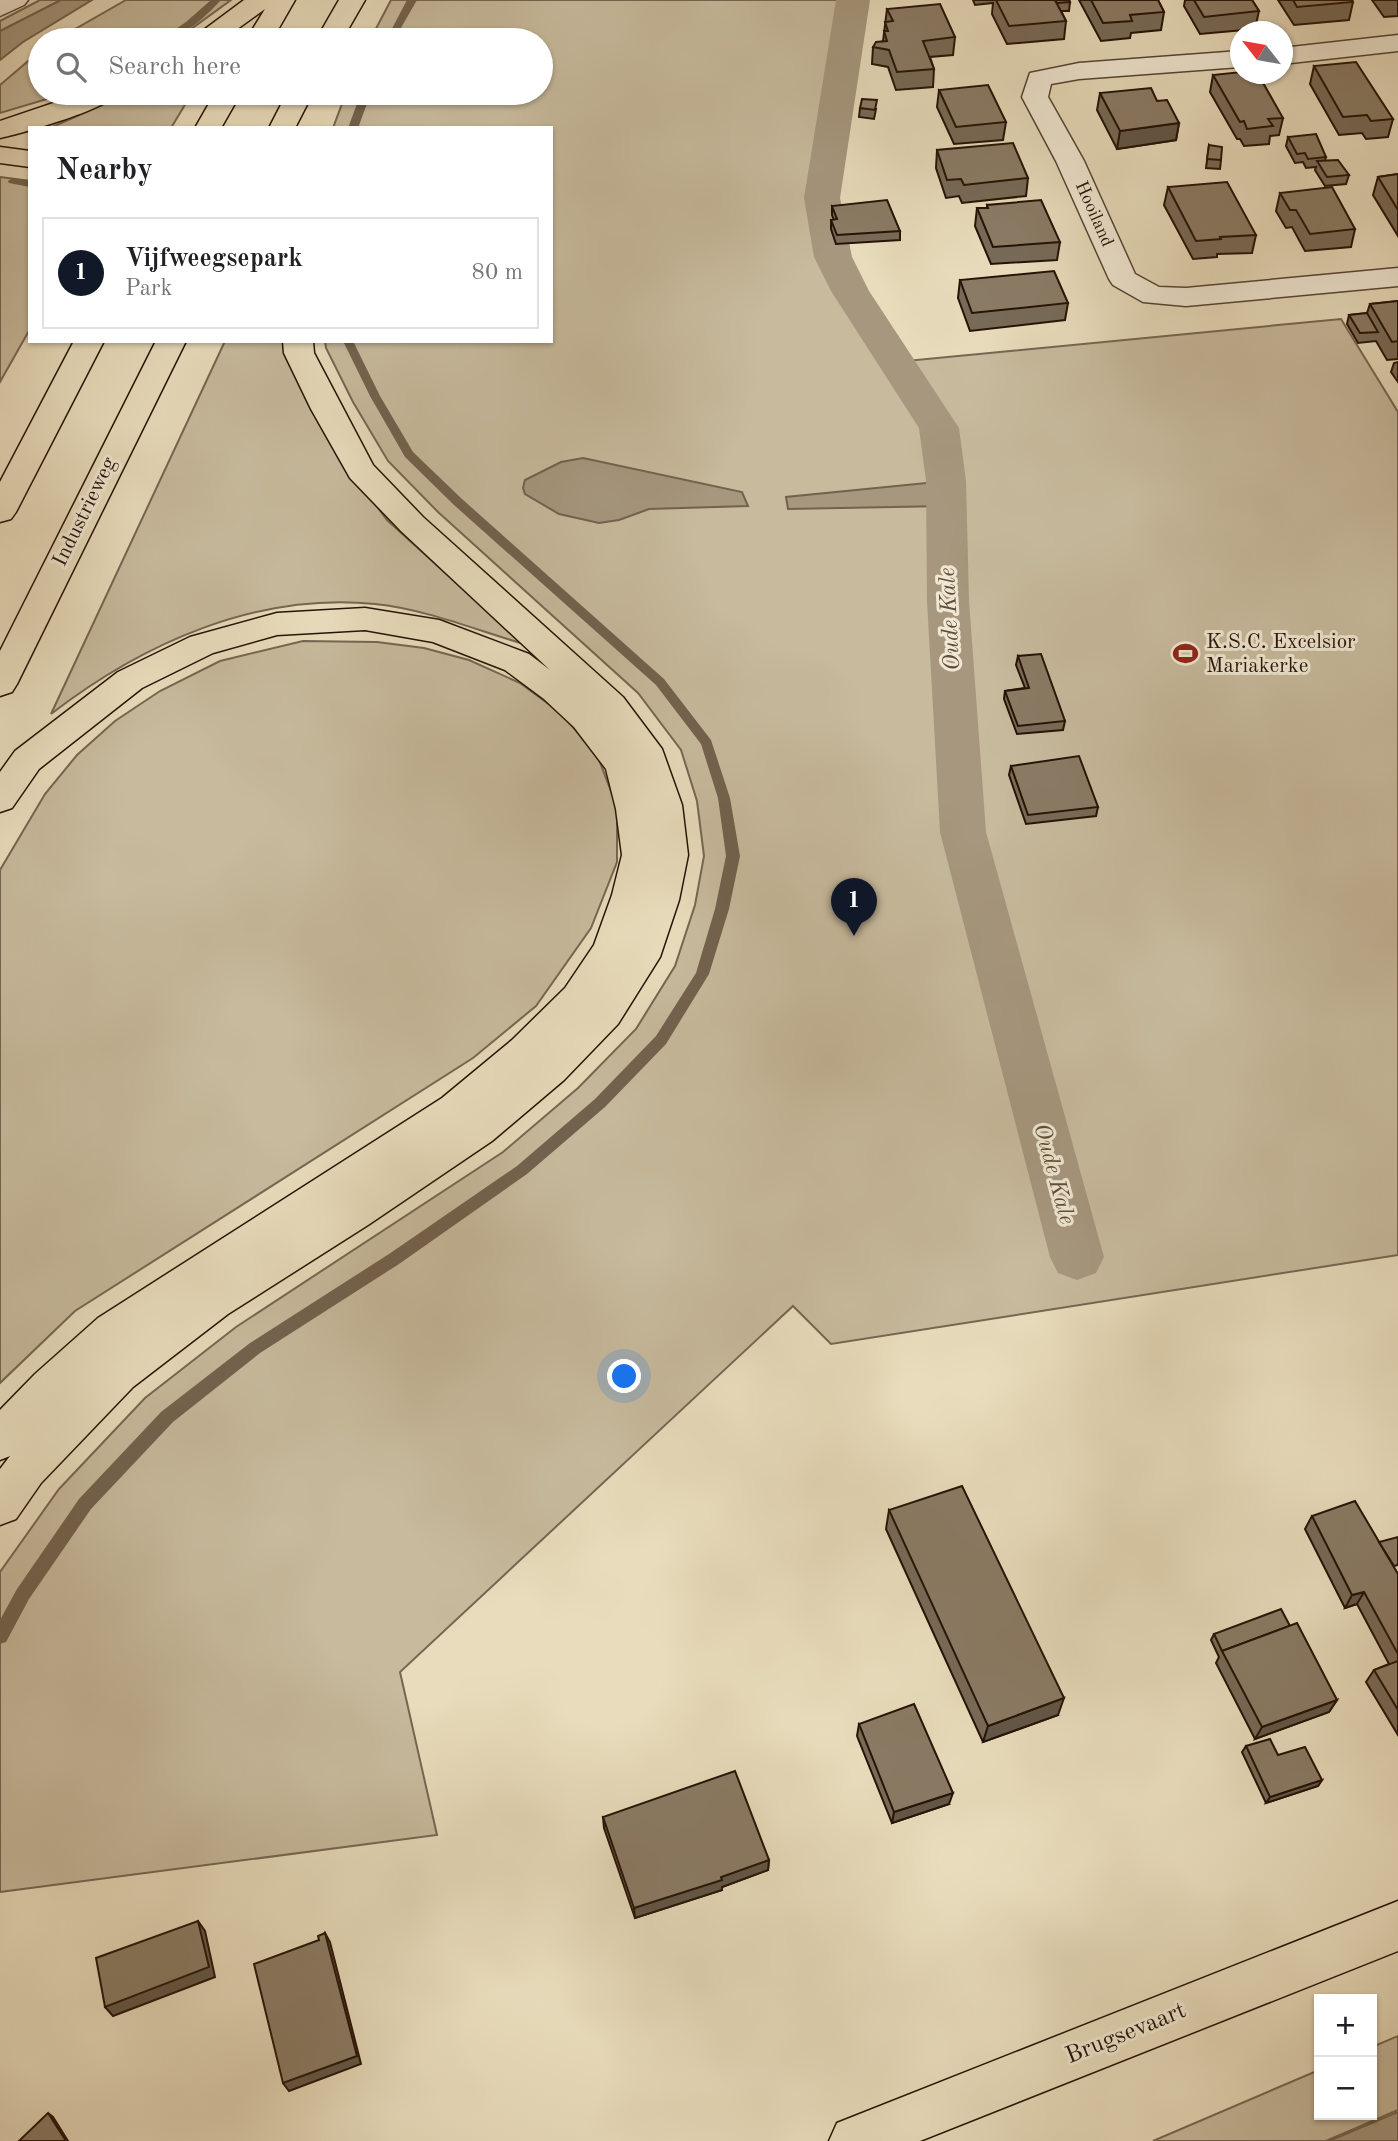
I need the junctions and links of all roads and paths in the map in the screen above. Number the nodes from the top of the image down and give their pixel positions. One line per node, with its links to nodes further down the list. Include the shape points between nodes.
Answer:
1 (15, 0): 5 (street)
2 (260, 0): 6 (main road)
3 (282, 0): 7 (main road)
4 (352, 0): 8 (main road)
5 (0, 8)
6 (222, 28)
7 (266, 28)
8 (336, 28)
9 (1398, 43): 10 (street)
10 (1293, 55)
11 (1230, 60): 22 (street, Hooiland, via 1079,71 1039,79 1035,97 1070,161 1123,279 1153,296 1186,297)
12 (77, 105): 19 (main road)
13 (221, 105): 16 (main road)
14 (294, 105): 17 (main road)
15 (312, 105): 18 (main road)
16 (209, 126)
17 (283, 126)
18 (307, 126)
19 (0, 130)
20 (0, 155): 21 (main road)
21 (28, 159)
22 (1398, 277)
23 (170, 343): 27 (main road, Industrieweg)
24 (298, 343): 30 (main road, via 326,409 361,471 412,524 611,706 650,758 664,806 670,855 660,900 641,957 605,1013 550,1069 478,1129 213,1301 118,1374 26,1469)
25 (82, 350): 26 (main road)
26 (0, 512)
27 (0, 684)
28 (0, 799): 29 (main road, via 27,760 130,680 202,645 277,624 365,619 439,631 517,662 556,691 586,718 622,766 640,855 611,948 578,999 526,1051 456,1110 113,1331)
29 (0, 1440)
30 (0, 1505)
31 (1398, 1926): 32 (main road, Brugsevaart)
32 (855, 2141)

